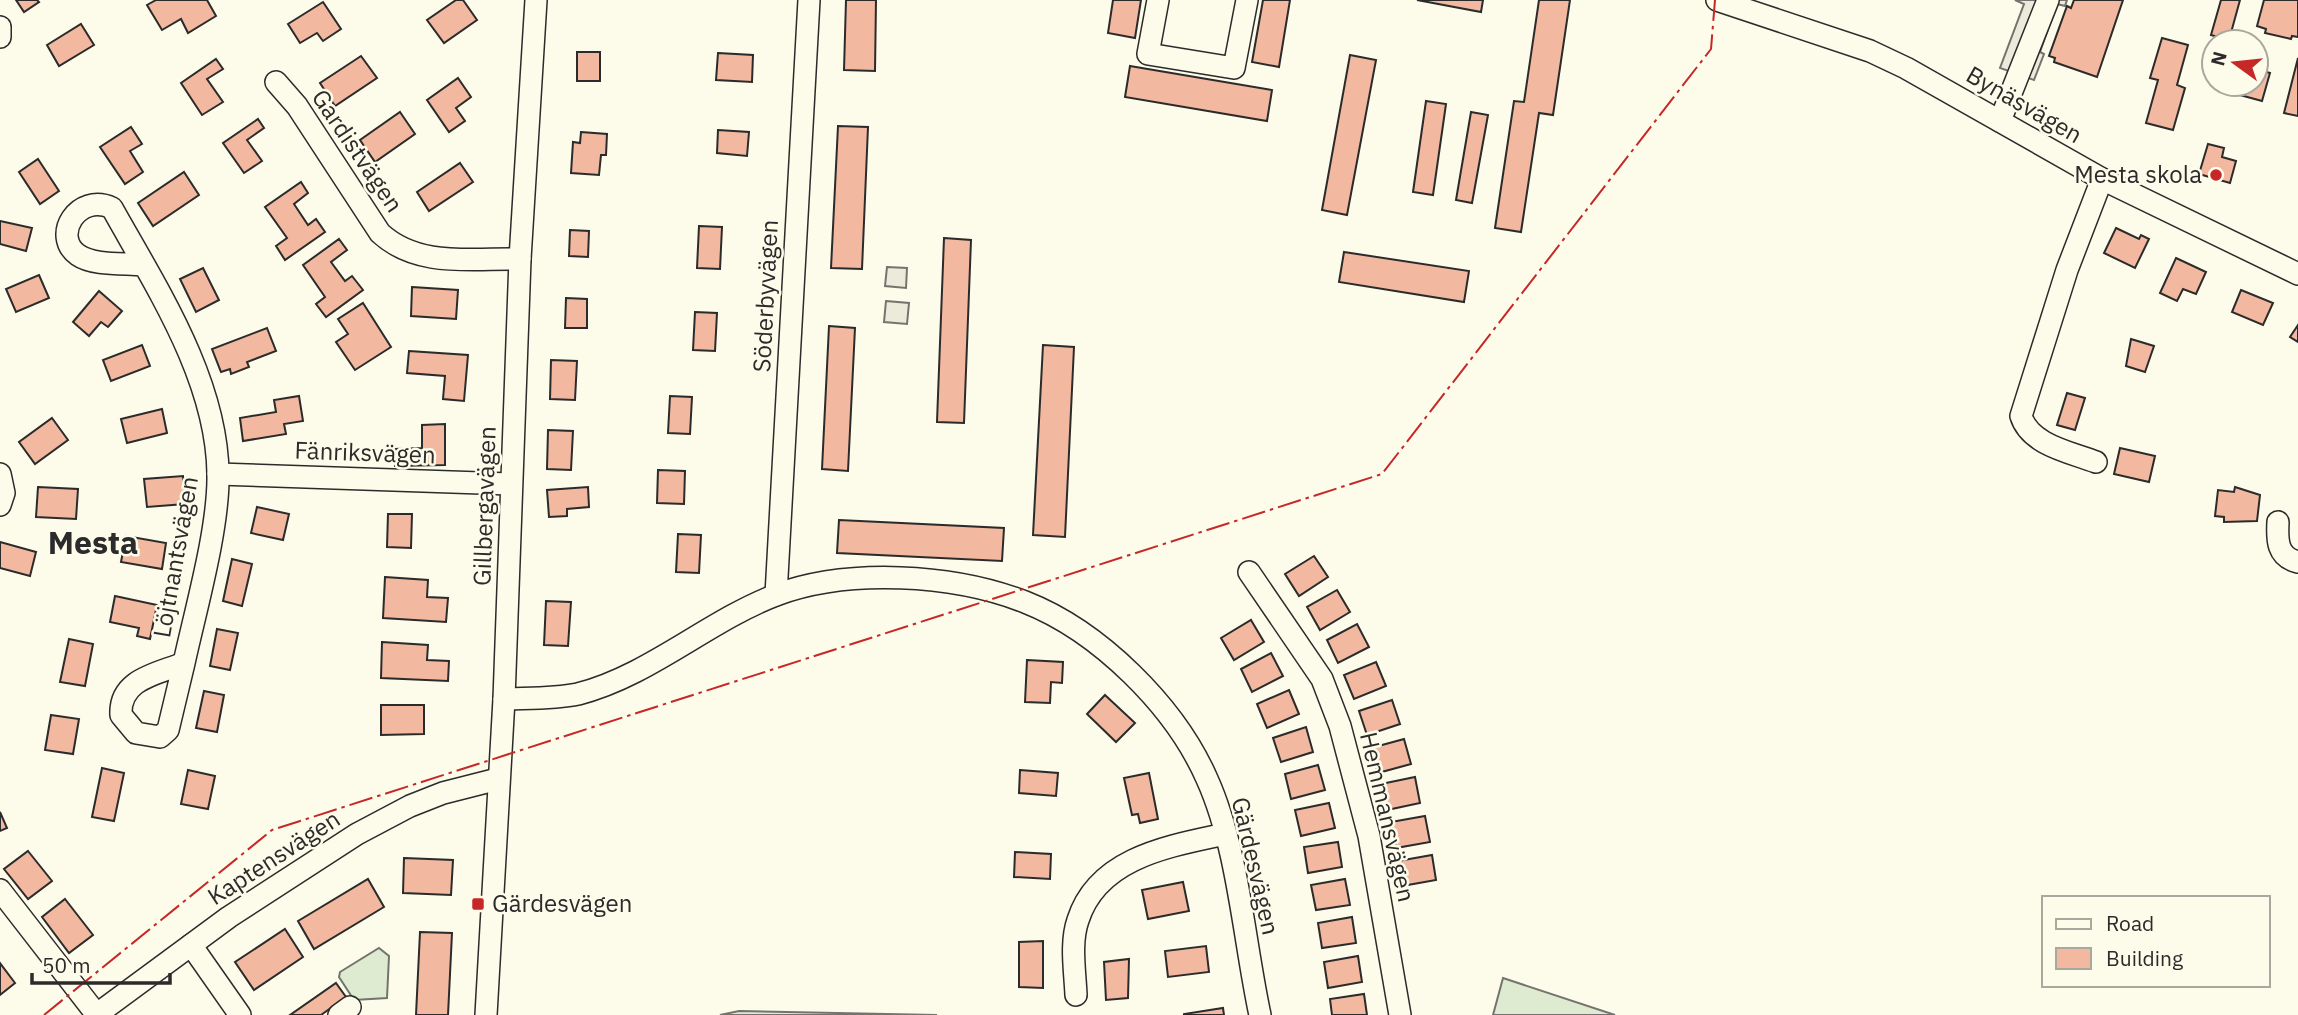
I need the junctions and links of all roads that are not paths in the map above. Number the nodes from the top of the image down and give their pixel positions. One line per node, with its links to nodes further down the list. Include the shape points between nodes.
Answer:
1 (536, 0): 12 (street, Gillbergavägen)
2 (809, 0): 23 (street, Söderbyvägen)
3 (1158, 0): 4 (street, via 1148,54 1234,68)
4 (1247, 0)
5 (1717, 0): 10 (street, Bynäsvägen, via 1870,51)
6 (2048, 0): 10 (street)
7 (0, 27): 8 (street)
8 (0, 37)
9 (276, 82): 12 (street, Gardistvägen, via 297,106 380,233 394,246 427,258)
10 (2000, 121): 11 (street, Bynäsvägen)
11 (2102, 179): 14 (street, Bynäsvägen); 15 (street, via 2067,270 2021,416 2024,428 2034,437)
12 (520, 259): 18 (street, Gillbergavägen)
13 (144, 265): 17 (street, Löjtnantsvägen, via 189,351 213,434)
14 (2298, 274)
15 (2095, 462)
16 (0, 474): 19 (street, via 4,493)
17 (218, 474): 18 (street, Fänriksvägen); 24 (street, Löjtnantsvägen)
18 (511, 484): 25 (street, Gillbergavägen)
19 (0, 505)
20 (2278, 522): 21 (street, via 2277,545 2287,558)
21 (2298, 562)
22 (1249, 572): 35 (street, Hemmansvägen, via 1322,679 1340,726 1369,836)
23 (776, 595): 25 (street, Gärdesvägen, via 602,685 578,694); 27 (street, Gärdesvägen, via 828,583 901,578 1026,602 1089,638 1137,678 1207,778)
24 (184, 663)
25 (504, 699): 26 (street, Gillbergavägen)
26 (498, 779): 29 (street, Kaptensvägen, via 432,797 357,834); 33 (street, Gillbergavägen)
27 (1225, 834): 30 (street, via 1131,860 1089,895 1077,920 1074,942); 34 (street, Gärdesvägen)
28 (0, 890): 31 (street)
29 (191, 946): 31 (street, Kaptensvägen); 32 (street)
30 (1076, 995)
31 (97, 1015)
32 (240, 1015)
33 (486, 1015)
34 (1260, 1015)
35 (1400, 1015)

